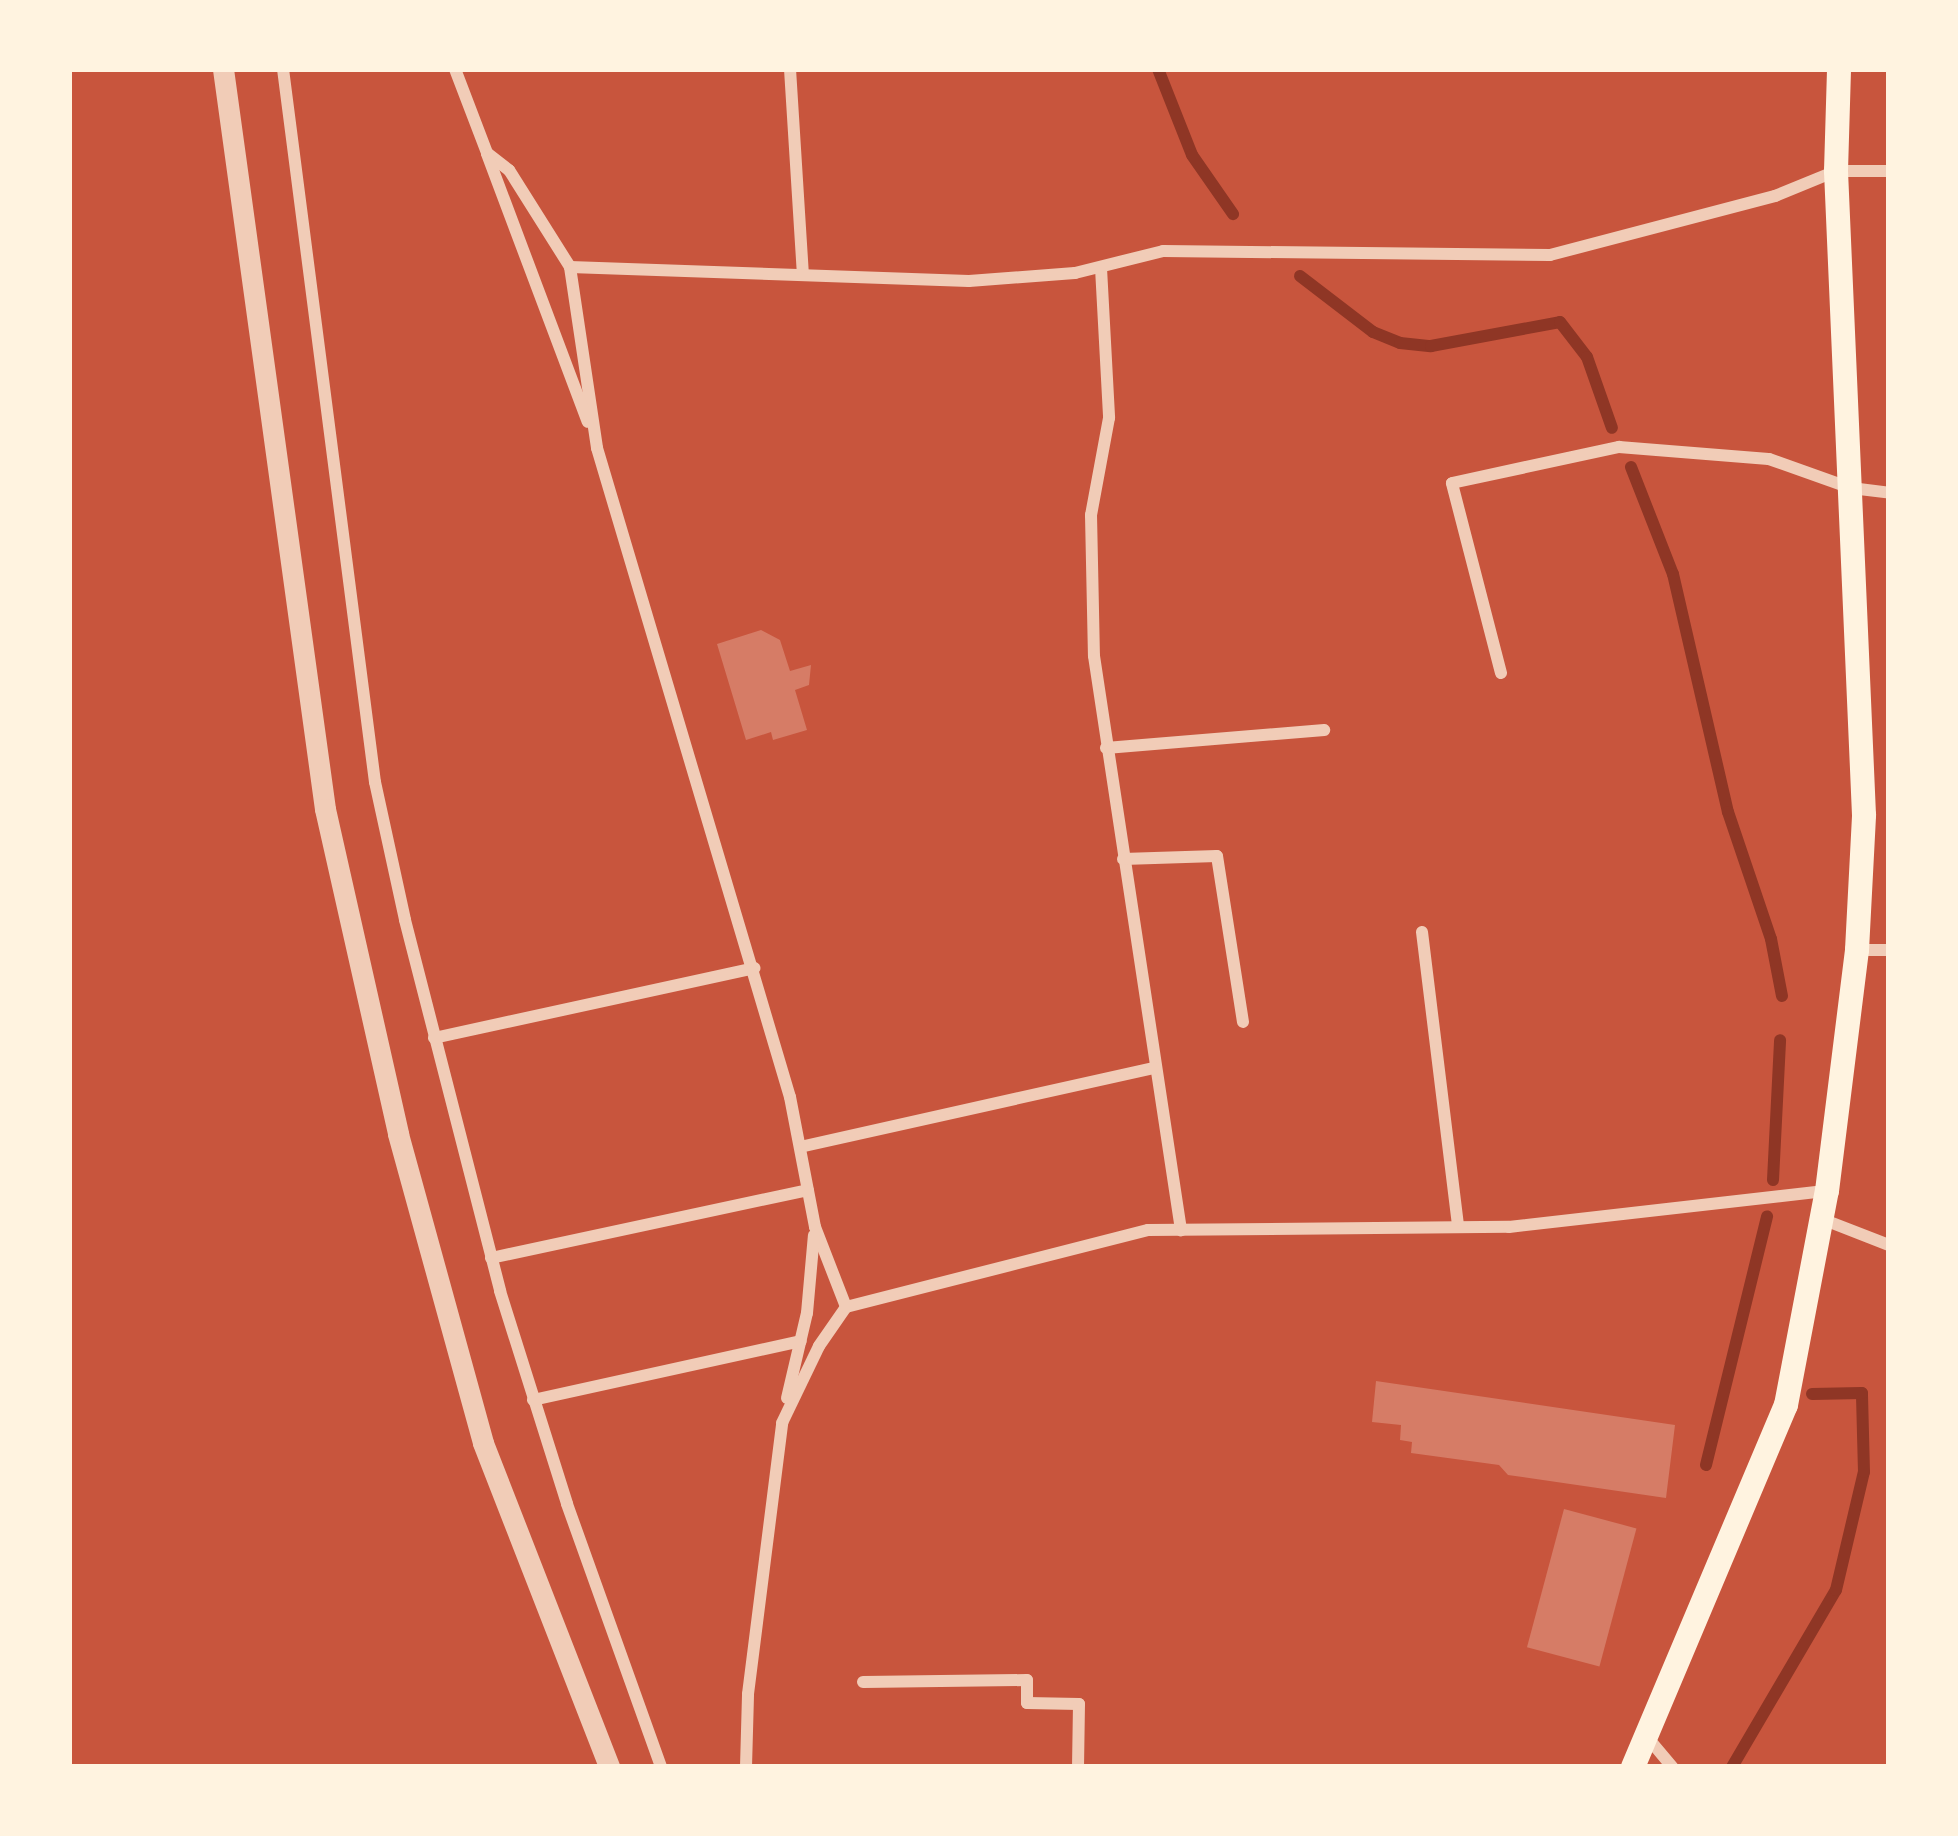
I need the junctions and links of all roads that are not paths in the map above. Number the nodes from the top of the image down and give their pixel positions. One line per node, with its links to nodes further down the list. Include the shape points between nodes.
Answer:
1 (223, 69): 41 (street, via 325,809 398,1134 483,1443)
2 (284, 69): 24 (street, via 375,782)
3 (455, 69): 6 (street)
4 (790, 69): 11 (street)
5 (1839, 69): 7 (main road)
6 (487, 153): 9 (street, via 509,170); 12 (street)
7 (1836, 171): 8 (street); 10 (street, via 1775,196 1550,255 1163,251); 13 (main road)
8 (1889, 171)
9 (570, 268): 11 (street); 12 (street)
10 (1102, 268): 11 (street, via 969,280); 17 (street, via 1108,418 1091,515 1094,656)
11 (802, 275)
12 (597, 448): 22 (street)
13 (1851, 488): 14 (street); 15 (street, via 1769,459 1619,447 1452,482); 20 (main road, via 1864,815)
14 (1889, 493)
15 (1501, 673)
16 (1324, 730): 17 (street)
17 (1106, 748): 18 (street)
18 (1123, 859): 23 (street, via 1217,856); 25 (street)
19 (1422, 932): 31 (street)
20 (1857, 950): 21 (street); 28 (main road)
21 (1889, 950)
22 (754, 968): 24 (street); 26 (street)
23 (1244, 1022)
24 (434, 1038): 34 (street)
25 (1154, 1068): 26 (street); 32 (street)
26 (800, 1147): 27 (street)
27 (808, 1190): 30 (street); 34 (street)
28 (1827, 1190): 29 (main road); 31 (street)
29 (1822, 1219): 33 (street); 40 (main road, via 1786,1405)
30 (814, 1227): 35 (street); 36 (street)
31 (1458, 1227): 32 (street)
32 (1181, 1230): 35 (street, via 1148,1230)
33 (1889, 1246)
34 (491, 1258): 37 (street)
35 (846, 1306): 38 (street)
36 (800, 1341): 37 (street); 38 (street)
37 (533, 1400): 42 (street)
38 (782, 1423): 43 (street)
39 (863, 1682): 44 (street, via 1027,1680 1028,1703 1079,1704)
40 (1648, 1738): 45 (main road); 46 (street)
41 (609, 1767)
42 (661, 1767)
43 (746, 1767)
44 (1078, 1767)
45 (1633, 1767)
46 (1672, 1767)

